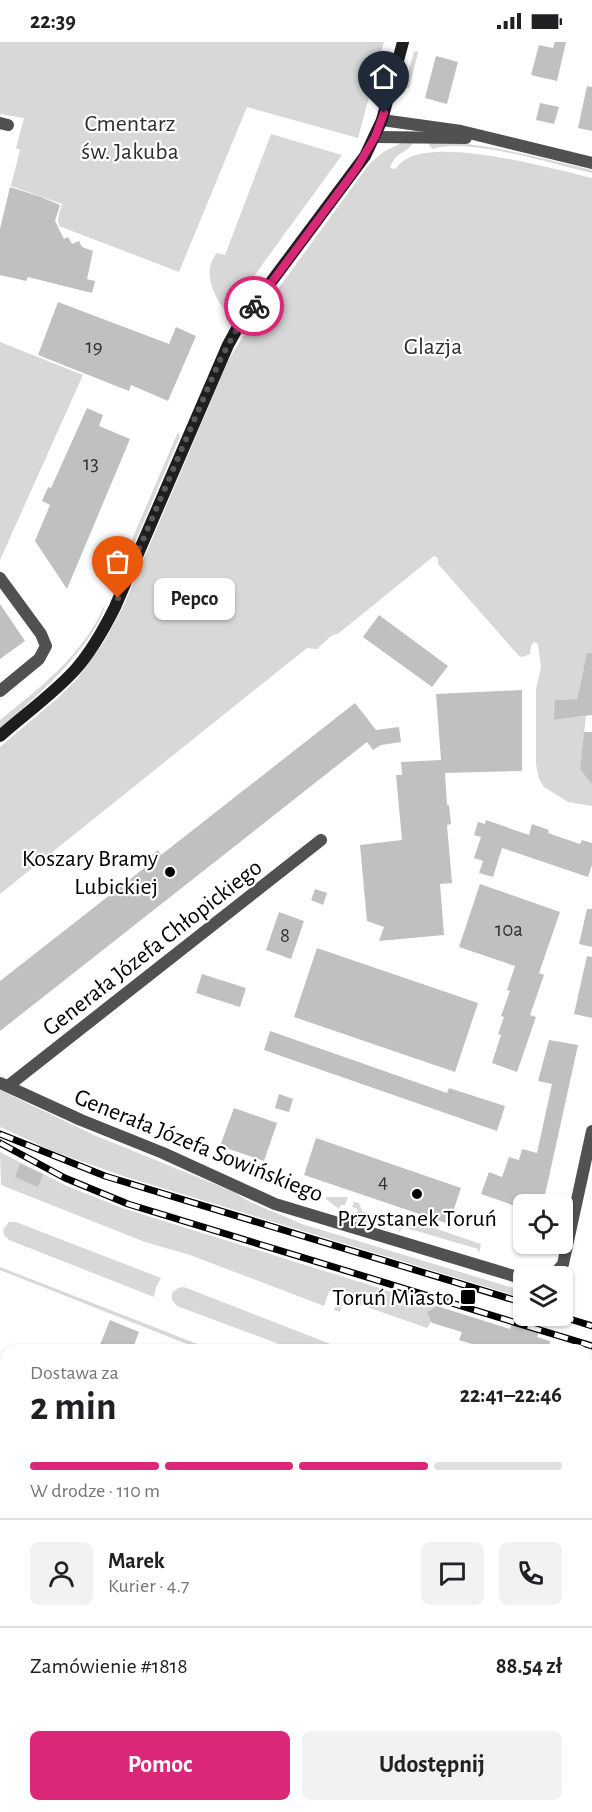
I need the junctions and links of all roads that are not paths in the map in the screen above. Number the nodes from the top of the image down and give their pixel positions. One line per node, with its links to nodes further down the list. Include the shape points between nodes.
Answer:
1 (403, 42): 2 (street)
2 (382, 120): 3 (street); 4 (street, via 441,127)
3 (375, 137): 4 (street); 8 (street, via 365,156 239,325 100,636 69,676)
4 (487, 138): 5 (street)
5 (592, 163)
6 (0, 578): 7 (street, via 46,646 39,659)
7 (0, 691)
8 (0, 736)
9 (321, 840): 10 (street, Generała Józefa Chłopickiego)
10 (4, 1085): 13 (street, Generała Józefa Sowińskiego, via 275,1204)
11 (592, 1131): 12 (street)
12 (561, 1266)
13 (513, 1276)

